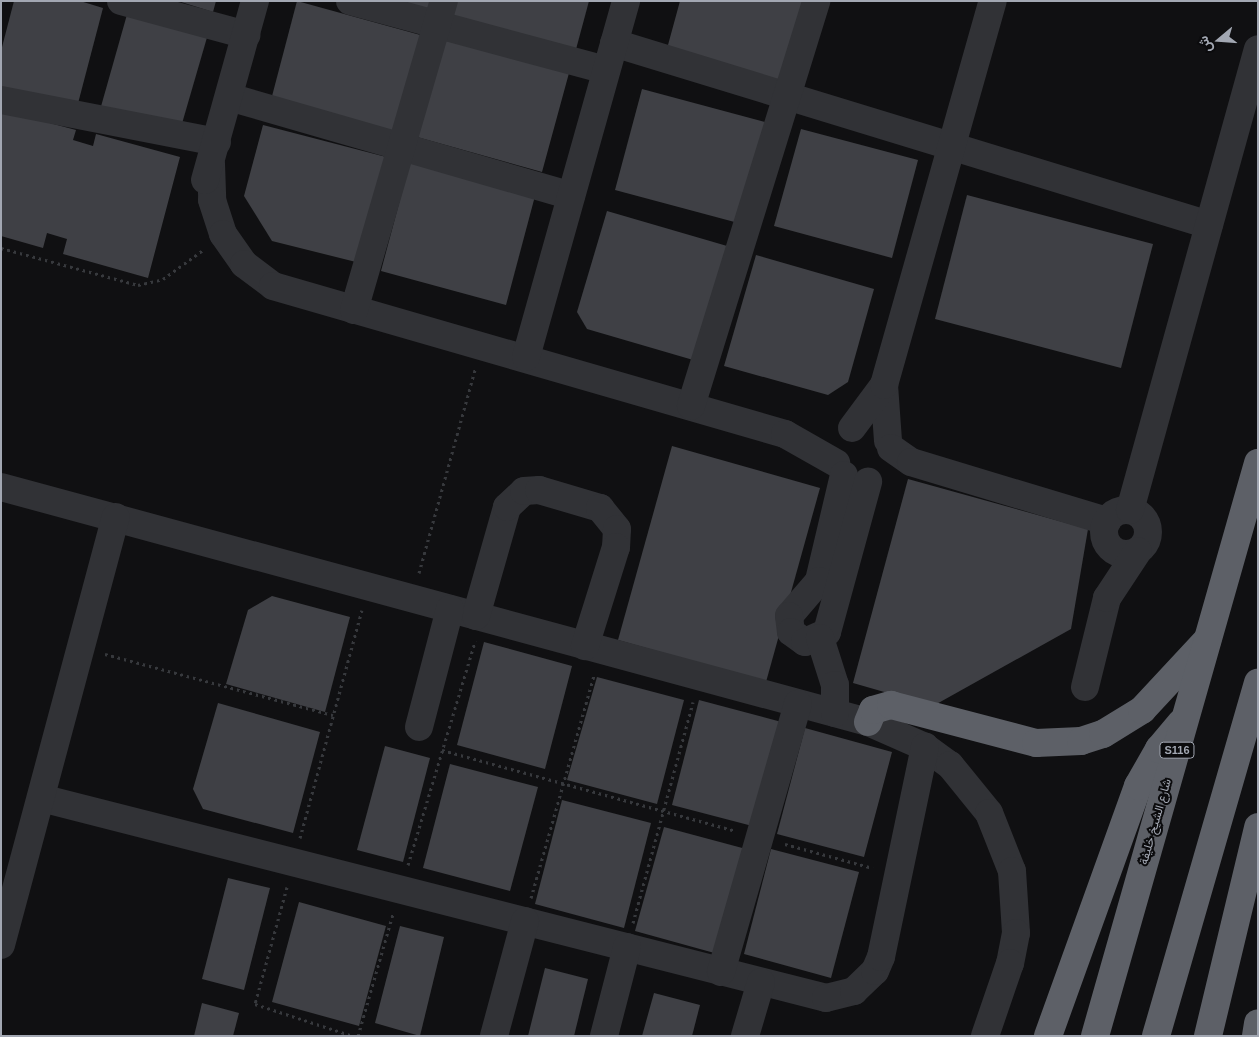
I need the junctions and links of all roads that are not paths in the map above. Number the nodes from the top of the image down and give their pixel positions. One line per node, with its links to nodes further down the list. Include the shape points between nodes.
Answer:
1 (121, 1): 8 (street)
2 (255, 1): 8 (street)
3 (350, 1): 7 (street)
4 (626, 1): 9 (street)
5 (816, 1): 12 (street)
6 (993, 1): 15 (street)
7 (441, 13): 11 (street); 16 (street)
8 (246, 35): 13 (street)
9 (614, 44): 11 (street); 12 (street)
10 (1258, 49): 19 (street)
11 (606, 70): 18 (street)
12 (786, 96): 15 (street); 24 (street)
13 (229, 97): 16 (street); 17 (street)
14 (1, 100): 17 (street)
15 (952, 146): 19 (street); 23 (street)
16 (402, 147): 18 (street); 21 (street)
17 (214, 153): 20 (street, via 212,200 232,250 258,276); 20 (street, via 200,204 210,245 243,280)
18 (571, 196): 22 (street)
19 (1209, 225): 32 (street)
20 (289, 293): 21 (street)
21 (354, 310): 22 (street)
22 (526, 357): 24 (street)
23 (884, 385): 25 (street); 27 (street)
24 (691, 406): 26 (street)
25 (850, 429): 26 (street); 27 (street, via 877,429); 29 (street, via 836,444)
26 (785, 434): 29 (street)
27 (890, 444): 29 (street, via 884,474); 32 (street, via 912,462)
28 (1258, 463): 37 (highway, شارع الشيخ خليفة / S116)
29 (849, 473): 38 (street, via 827,632); 38 (street, via 818,581 789,616 797,638)
30 (5, 486): 31 (street)
31 (116, 517): 35 (street); 48 (street)
32 (1114, 524): 33 (street, via 1124,554); 33 (street, via 1143,518 1148,532); 34 (street)
33 (1138, 551): 34 (street)
34 (1107, 598): 41 (street)
35 (450, 609): 36 (street); 46 (street)
36 (479, 617): 39 (street); 39 (street, via 507,507 524,491 540,490 600,508 617,529 616,547)
37 (1212, 635): 44 (highway, شارع الشيخ خليفة / S116); 45 (highway, via 1142,710 1103,734 1082,741 1036,744 890,705 872,710)
38 (820, 638): 43 (street, via 835,685)
39 (593, 648): 42 (street)
40 (1258, 682): 63 (highway)
41 (1085, 687)
42 (798, 704): 43 (street); 53 (street)
43 (835, 714): 45 (street)
44 (1187, 716): 61 (highway, via 1158,749 1138,786); 62 (highway, شارع الشيخ خليفة / S116)
45 (868, 722): 47 (street)
46 (419, 727)
47 (925, 746): 55 (street, via 881,958 866,983 854,992 826,998); 60 (street, via 955,771 989,813 1012,871 1016,933 1010,963)
48 (41, 798): 50 (street); 51 (street)
49 (1258, 827): 54 (highway)
50 (524, 921): 52 (street); 57 (street)
51 (1, 944)
52 (626, 947): 53 (street); 58 (street)
53 (721, 972): 55 (street)
54 (1224, 972): 64 (highway); 65 (highway)
55 (761, 982): 59 (street)
56 (1258, 1023): 66 (highway)
57 (494, 1036)
58 (604, 1036)
59 (745, 1036)
60 (985, 1036)
61 (1048, 1036)
62 (1095, 1036)
63 (1156, 1036)
64 (1208, 1036)
65 (1227, 1036)
66 (1256, 1036)

